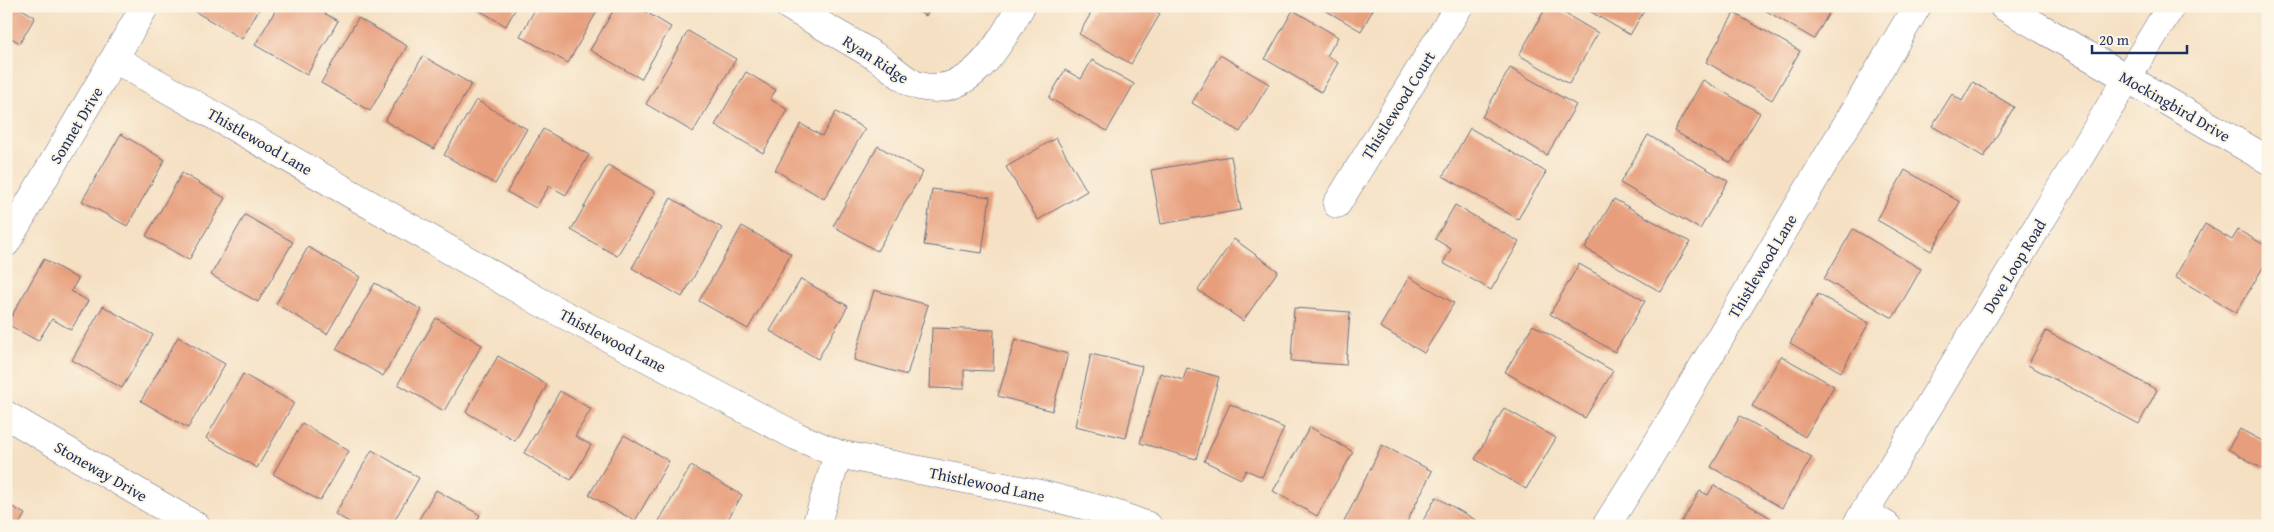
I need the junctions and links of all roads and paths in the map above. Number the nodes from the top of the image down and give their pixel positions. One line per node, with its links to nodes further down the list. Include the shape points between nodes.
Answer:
1 (145, 6): 8 (street, Sonnet Drive)
2 (789, 6): 3 (street, Ryan Ridge, via 879,59 917,86 942,88 968,77 993,54)
3 (1021, 6)
4 (1459, 6): 11 (street, Thistlewood Court)
5 (1917, 6): 19 (street, Thistlewood Lane)
6 (2004, 6): 9 (street, Mockingbird Drive)
7 (2171, 6): 9 (street, Dove Loop Road)
8 (115, 59): 12 (street, Sonnet Drive); 14 (street, Thistlewood Lane, via 544,304 796,436)
9 (2128, 78): 10 (street, Mockingbird Drive); 15 (street, Dove Loop Road)
10 (2268, 160)
11 (1337, 204)
12 (6, 242)
13 (6, 415): 16 (street, Stoneway Drive)
14 (838, 454): 17 (street); 18 (street, Thistlewood Lane, via 1040,494 1106,510)
15 (1869, 521)
16 (196, 526)
17 (816, 526)
18 (1148, 526)
19 (1606, 526)

